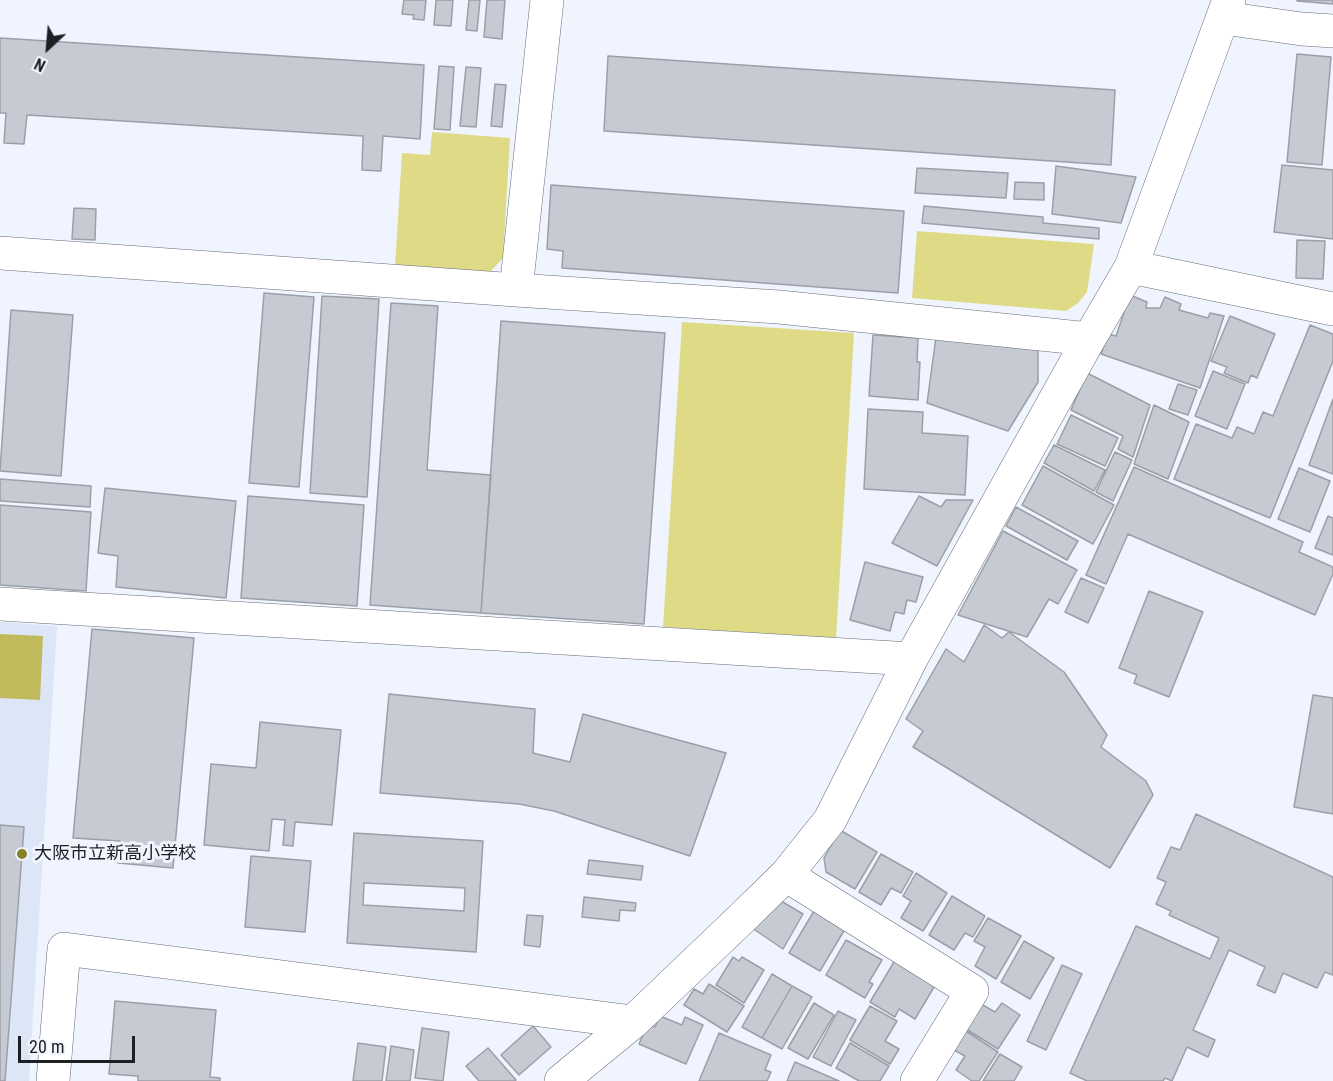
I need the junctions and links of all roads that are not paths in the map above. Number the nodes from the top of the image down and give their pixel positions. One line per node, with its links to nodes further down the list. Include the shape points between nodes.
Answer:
1 (547, 0): 6 (street)
2 (1226, 9): 3 (street, via 1302,29); 5 (street)
3 (1333, 31)
4 (0, 253): 6 (street)
5 (1131, 267): 7 (street); 8 (street)
6 (516, 290): 8 (street, via 779,307)
7 (1333, 309)
8 (1089, 339): 10 (street)
9 (0, 604): 10 (street)
10 (911, 659): 11 (street, via 830,820)
11 (786, 875): 12 (street); 15 (street, via 972,991)
12 (633, 1022): 13 (street, via 64,949); 14 (street)
13 (53, 1081)
14 (561, 1081)
15 (917, 1081)

